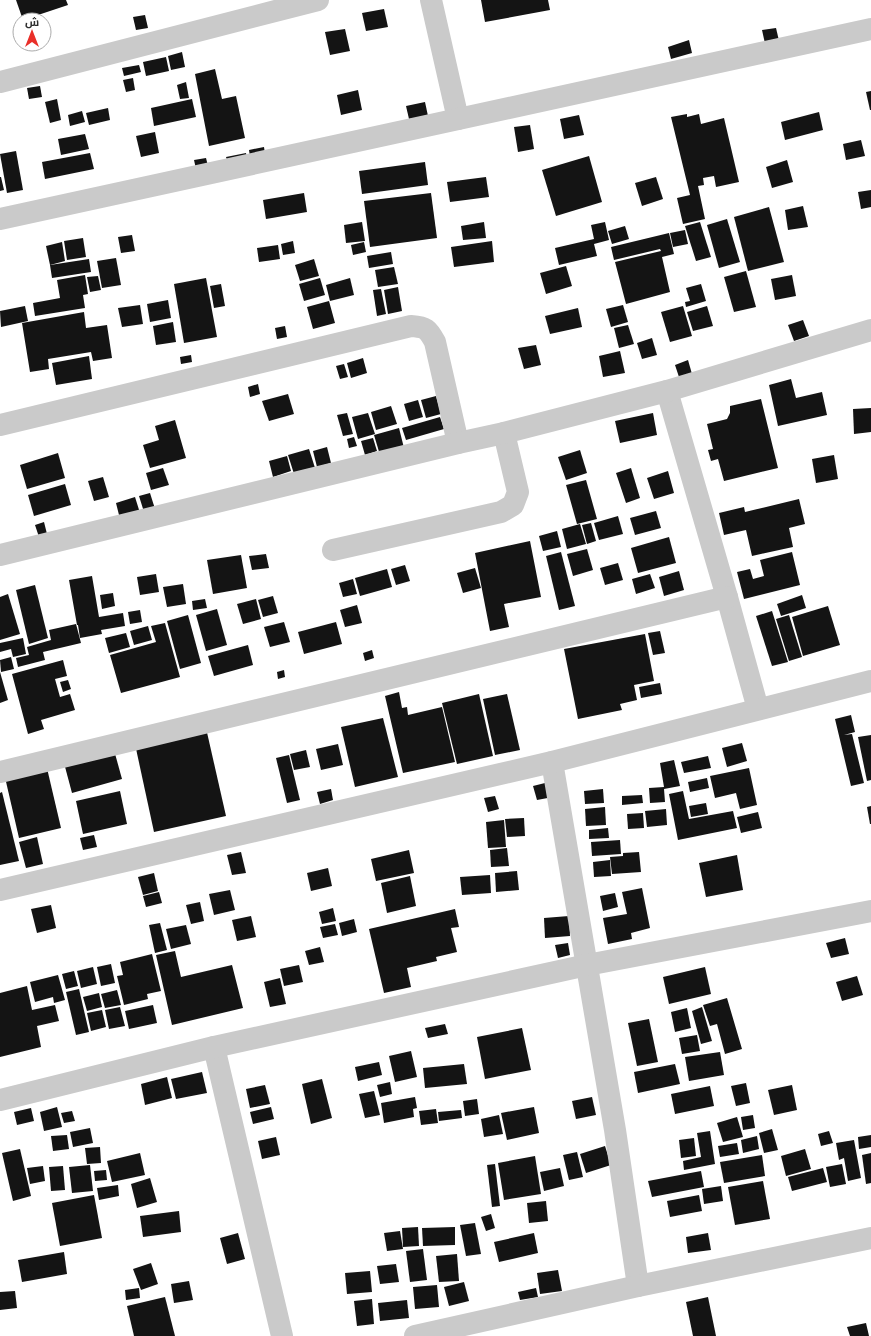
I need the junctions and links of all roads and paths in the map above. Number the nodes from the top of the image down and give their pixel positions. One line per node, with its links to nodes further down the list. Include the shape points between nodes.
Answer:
1 (318, 0): 4 (street)
2 (431, 0): 5 (street)
3 (871, 29): 5 (street)
4 (0, 82)
5 (458, 119): 6 (street)
6 (0, 219)
7 (871, 330): 8 (street)
8 (667, 392): 10 (street); 14 (street)
9 (0, 424): 11 (street, via 411,326 424,327 435,342)
10 (504, 432): 11 (street); 12 (street, via 518,492 513,505 501,512)
11 (458, 442): 13 (street)
12 (333, 550)
13 (0, 555)
14 (728, 597): 16 (street); 18 (street)
15 (871, 681): 16 (street)
16 (758, 709): 17 (street)
17 (552, 762): 19 (street); 21 (street)
18 (0, 772)
19 (0, 890)
20 (871, 910): 21 (street)
21 (587, 965): 22 (street); 25 (street)
22 (214, 1047): 23 (street); 26 (street)
23 (0, 1100)
24 (871, 1238): 25 (street)
25 (638, 1286): 27 (street)
26 (282, 1336)
27 (415, 1336)

